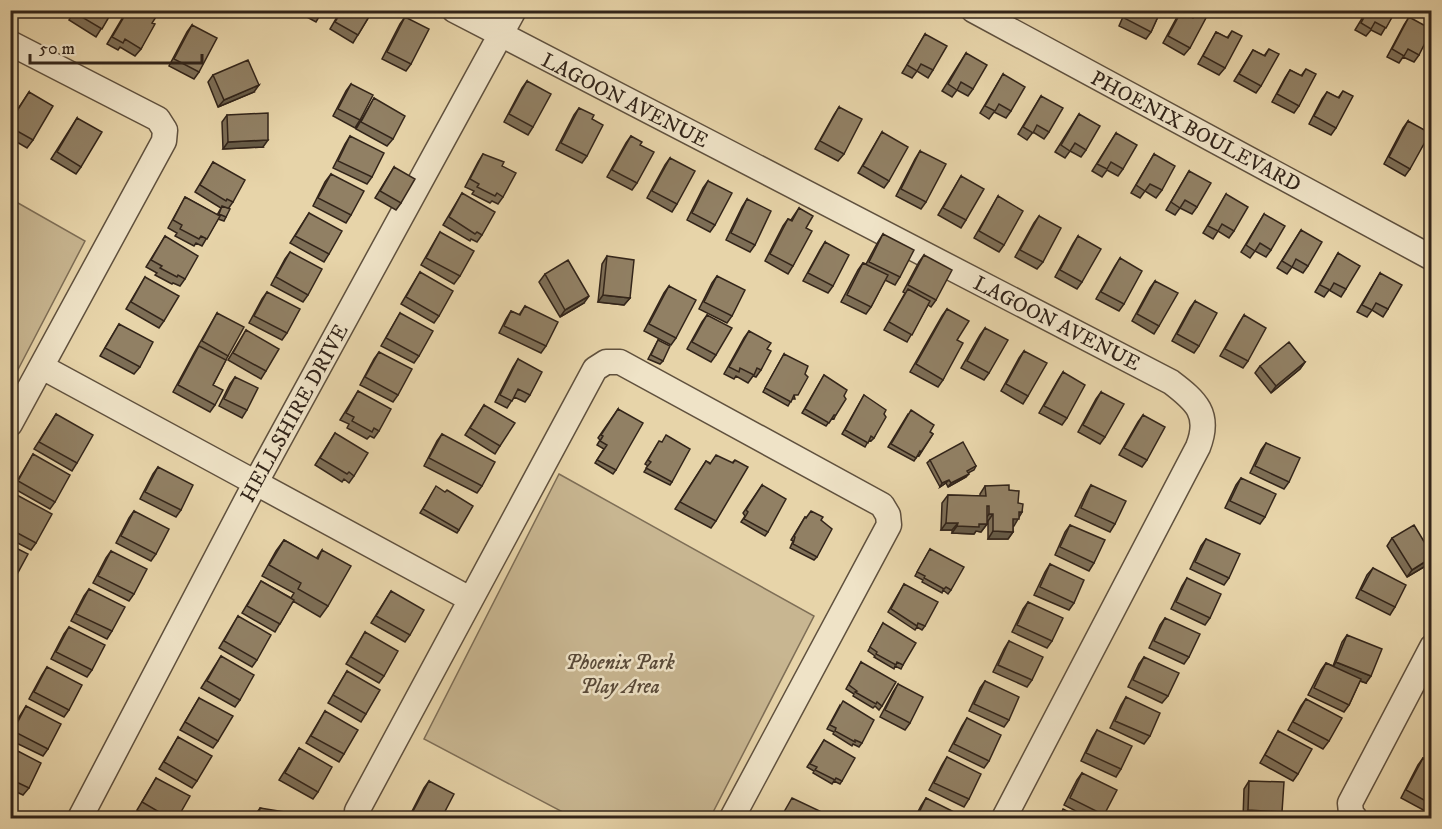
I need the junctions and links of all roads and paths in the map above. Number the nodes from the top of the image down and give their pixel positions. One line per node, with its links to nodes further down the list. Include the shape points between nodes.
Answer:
1 (454, 10): 4 (street)
2 (514, 10): 4 (street, HELLSHIRE DRIVE)
3 (974, 10): 6 (street, PHOENIX BOULEVARD)
4 (500, 35): 9 (street, HELLSHIRE DRIVE); 15 (street, LAGOON AVENUE, via 1171,382 1190,397 1203,417 1204,432 1198,447)
5 (10, 43): 7 (street, via 158,119 165,130 164,141)
6 (1425, 255)
7 (42, 367): 8 (street); 9 (street)
8 (10, 424)
9 (256, 482): 10 (street); 12 (street, HELLSHIRE DRIVE)
10 (470, 599): 13 (street, via 357,811); 14 (street, via 594,369 606,362 620,362 882,505 889,525)
11 (1431, 647): 16 (street, via 1350,803)
12 (80, 819)
13 (357, 819)
14 (732, 819)
15 (1004, 819)
16 (1354, 819)

